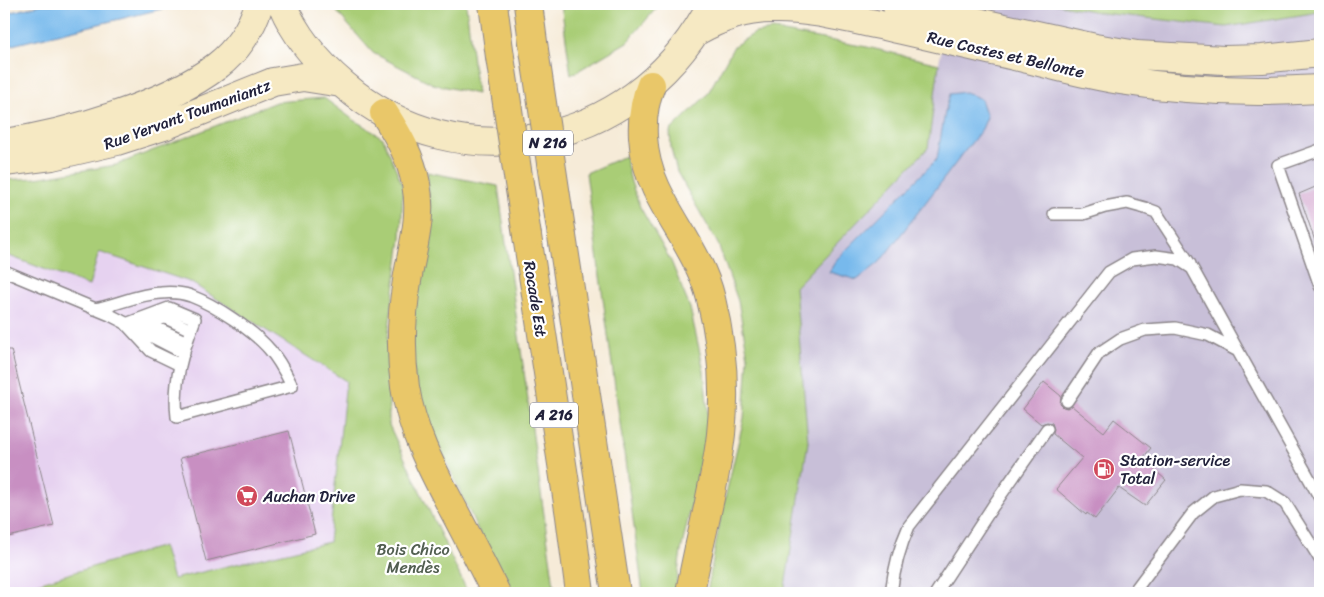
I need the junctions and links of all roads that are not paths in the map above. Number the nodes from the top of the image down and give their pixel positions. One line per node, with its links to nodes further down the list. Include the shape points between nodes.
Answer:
1 (259, 4): 13 (main road, Rue Yervant Toumaniantz, via 246,34 232,51 197,79 141,106 111,116 42,136)
2 (282, 4): 9 (main road, via 303,41)
3 (493, 4): 17 (highway, Rocade Est / N 216, bridge)
4 (528, 4): 18 (highway, N 216, bridge)
5 (711, 4): 7 (main road)
6 (896, 4): 8 (main road, Rue Costes et Bellonte, via 1136,55 1224,60)
7 (697, 31): 10 (main road, via 676,60); 11 (main road, Rue Costes et Bellonte, via 741,13 801,10 1120,80 1226,90)
8 (1320, 53)
9 (341, 83): 12 (main road); 15 (main road, Rue Yervant Toumaniantz, via 303,78 273,82 164,126 117,141 52,156)
10 (651, 85): 12 (main road, via 615,110 589,123 554,134 511,141 445,136); 35 (highway, via 642,120 648,167 655,187 700,268 712,305 722,362 721,434)
11 (1320, 89)
12 (384, 113): 32 (highway, via 409,158 417,186 418,227 403,306 401,336 409,411 426,458)
13 (4, 143)
14 (1320, 150): 21 (lane, via 1278,165)
15 (4, 162)
16 (1054, 214): 19 (lane, via 1082,214 1127,203 1156,212)
17 (527, 236): 33 (highway, Rocade Est / A 216)
18 (562, 236): 34 (highway, A 216)
19 (1192, 268): 25 (lane); 36 (lane, via 1178,259 1156,256 1132,259 1109,272 909,526 894,567)
20 (4, 272): 22 (lane)
21 (1320, 286)
22 (94, 309): 23 (lane); 27 (lane, via 145,294 192,296 257,336 272,352 292,386 177,417 175,387)
23 (126, 324): 24 (lane, via 159,329); 24 (lane, via 166,318 191,330); 26 (lane); 27 (lane, via 151,350)
24 (187, 342): 26 (lane)
25 (1238, 351): 28 (lane, via 1208,335 1175,328 1145,330 1120,339 1099,352); 30 (lane)
26 (184, 353): 27 (lane)
27 (180, 365)
28 (1066, 401)
29 (1048, 429): 37 (lane)
30 (1320, 498)
31 (1320, 559): 38 (lane, via 1286,503 1266,491 1240,489 1214,496 1193,513)
32 (496, 593)
33 (580, 593)
34 (616, 593)
35 (690, 593)
36 (891, 593)
37 (936, 593)
38 (1133, 593)

